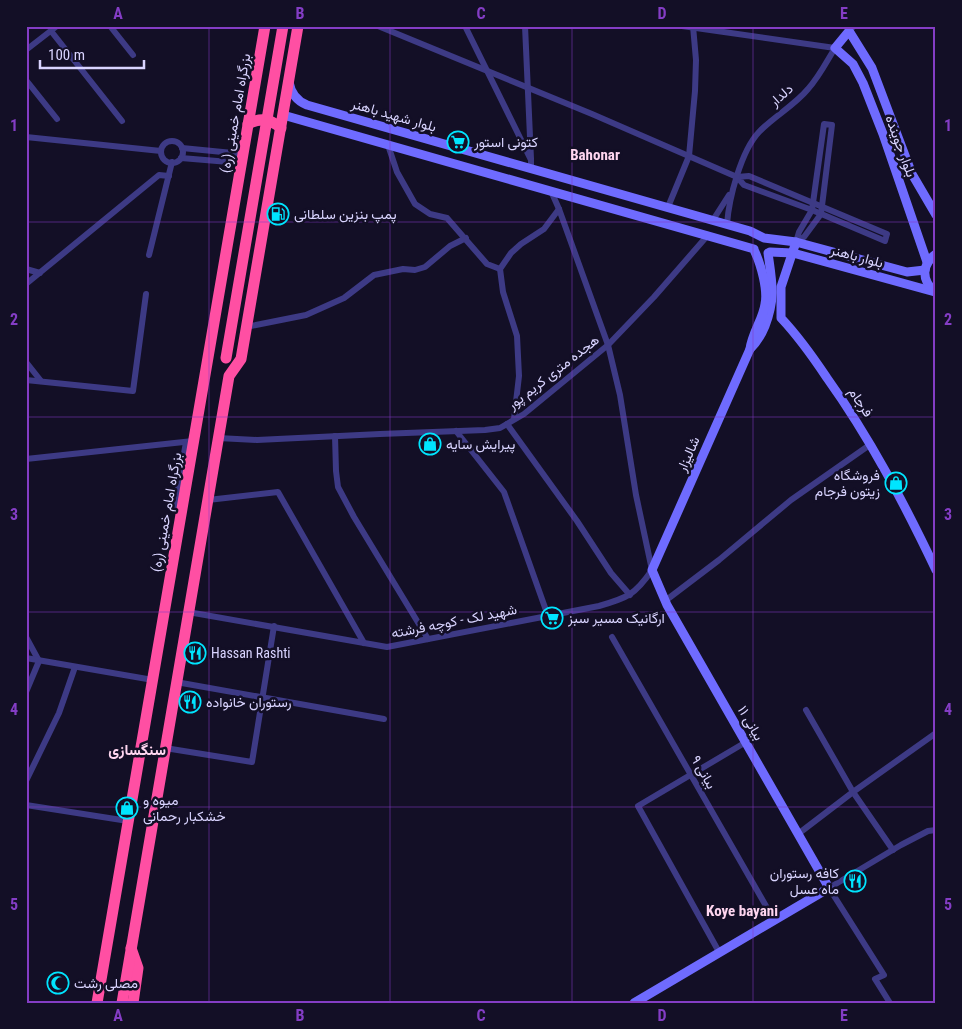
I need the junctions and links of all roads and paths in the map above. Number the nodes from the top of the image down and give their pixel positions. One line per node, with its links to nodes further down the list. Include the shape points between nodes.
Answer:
1 (57, 26): 12 (street)
2 (110, 26): 15 (street)
3 (265, 26): 19 (highway, بزرگراه امام خمینی (ره))
4 (283, 26): 74 (highway, bridge, via 224,367)
5 (298, 26): 18 (highway)
6 (378, 26): 16 (street)
7 (465, 26): 16 (street)
8 (525, 26): 20 (street)
9 (682, 26): 10 (street)
10 (693, 27): 14 (street); 34 (street, via 696,60)
11 (852, 29): 14 (street, دلدار); 50 (street, بلوار جوینده, via 872,68 912,174)
12 (51, 31): 13 (street); 25 (street)
13 (27, 48)
14 (836, 48): 41 (street, دلدار, via 808,90 750,143); 62 (street, بلوار جوینده, via 853,64 863,83)
15 (133, 55)
16 (487, 72): 20 (street); 39 (street)
17 (26, 80): 24 (street)
18 (289, 80): 21 (highway); 28 (street, بلوار شهید باهنر, via 292,94 303,103)
19 (254, 86): 22 (highway); 26 (highway, بزرگراه امام خمینی (ره))
20 (528, 89): 34 (street); 39 (street)
21 (285, 102): 22 (highway, via 275,107); 23 (highway)
22 (263, 107): 23 (highway)
23 (283, 115): 27 (highway); 31 (street)
24 (57, 119)
25 (122, 121)
26 (248, 124): 27 (highway, via 263,120); 37 (highway, بزرگراه امام خمینی (ره))
27 (281, 128): 71 (highway)
28 (394, 129): 30 (street, بلوار شهید باهنر); 31 (street)
29 (28, 139): 33 (street)
30 (439, 142): 36 (street); 39 (street, بلوار شهید باهنر)
31 (388, 145): 36 (street); 54 (street, via 397,172 416,204 430,214 447,218)
32 (182, 148): 33 (street, via 177,142 170,141); 35 (street); 37 (street)
33 (161, 151): 38 (street, via 165,160)
34 (689, 156): 41 (street); 46 (street)
35 (181, 158): 37 (street); 38 (street)
36 (435, 158): 43 (street)
37 (242, 159): 82 (highway, بزرگراه امام خمینی (ره))
38 (172, 162): 40 (street)
39 (531, 164): 46 (street, بلوار شهید باهنر)
40 (170, 176): 61 (street); 65 (street, via 159,175)
41 (737, 177): 42 (street, دلدار); 44 (street, via 749,176); 48 (street, via 744,185)
42 (733, 188): 51 (street); 52 (street)
43 (551, 191): 47 (street); 53 (street)
44 (813, 202): 45 (street); 45 (street, via 824,124 832,125); 48 (street)
45 (822, 206): 49 (street); 49 (street, via 887,234 884,241)
46 (668, 207): 51 (street, بلوار شهید باهنر)
47 (559, 209): 64 (street, via 544,229 511,253); 72 (street)
48 (812, 210): 49 (street); 56 (street, via 798,232)
49 (821, 214): 56 (street, via 804,237)
50 (936, 215)
51 (714, 220): 52 (street, بلوار شهید باهنر)
52 (727, 224): 55 (street, بلوار شهید باهنر)
53 (708, 235): 57 (street); 72 (street, هجده متری کریم پور)
54 (466, 238): 64 (street, via 487,264); 71 (street, via 450,246 425,268 374,275 344,298 306,315)
55 (764, 238): 56 (street, بلوار باهنر); 57 (street, via 755,241); 58 (street, via 770,243)
56 (796, 242): 59 (street); 62 (street, بلوار باهنر, via 907,272)
57 (754, 251): 58 (street, via 764,256); 69 (street, شالیزار, via 765,290)
58 (769, 253): 59 (street, بلوار باهنر); 69 (street, شالیزار, via 773,300)
59 (793, 253): 67 (street, بلوار باهنر); 70 (street, via 781,287)
60 (936, 254): 62 (street)
61 (149, 255)
62 (926, 266): 67 (street, بلوار جوینده, via 927,283)
63 (26, 269): 65 (street)
64 (500, 269): 77 (street, via 503,292 517,336 519,376)
65 (40, 273): 66 (street)
66 (26, 284)
67 (936, 292)
68 (146, 294): 76 (street, via 133,391)
69 (766, 312): 70 (street, فرجام); 87 (street, شالیزار)
70 (780, 318): 83 (street, فرجام, via 798,336)
71 (246, 327): 74 (highway, via 240,360)
72 (608, 345): 77 (street, هجده متری کریم پور); 87 (street)
73 (26, 362): 76 (street)
74 (229, 376): 81 (highway)
75 (26, 380): 76 (street)
76 (42, 381)
77 (514, 419): 78 (street, هجده متری کریم پور)
78 (507, 424): 79 (street, هجده متری کریم پور, via 500,428); 89 (street, via 611,573)
79 (456, 431): 80 (street, هجده متری کریم پور); 92 (street, via 504,492)
80 (335, 436): 81 (street, هجده متری کریم پور, via 257,440); 96 (street, via 338,487)
81 (218, 438): 85 (highway)
82 (190, 442): 84 (street); 86 (street); 101 (highway, بزرگراه امام خمینی (ره))
83 (871, 444): 88 (street, فرجام); 90 (street, via 791,500)
84 (26, 459)
85 (208, 500): 91 (highway); 97 (street, via 278,492)
86 (175, 505)
87 (652, 570): 89 (street, شهید لک - کوچه فرشته); 90 (street, بیانی ۱۱)
88 (936, 570)
89 (630, 595): 92 (street, شهید لک - کوچه فرشته, via 622,600)
90 (665, 601): 108 (street, بیانی ۱۱)
91 (188, 612): 93 (street, شهید لک - کوچه فرشته); 102 (highway)
92 (548, 616): 96 (street, شهید لک - کوچه فرشته)
93 (274, 626): 97 (street, شهید لک - کوچه فرشته); 104 (street)
94 (26, 637): 99 (street)
95 (612, 637): 110 (street, بیانی ۹)
96 (428, 639): 97 (street, شهید لک - کوچه فرشته, via 387,647)
97 (364, 643)
98 (26, 658): 99 (street)
99 (39, 661): 100 (street); 103 (street)
100 (74, 667): 101 (street); 111 (street, via 59,712)
101 (153, 680): 114 (highway, بزرگراه امام خمینی (ره))
102 (176, 682): 104 (street); 109 (highway)
103 (26, 692)
104 (262, 697): 106 (street); 109 (street, via 252,762)
105 (806, 710): 112 (street)
106 (384, 718)
107 (936, 733): 112 (street)
108 (746, 742): 110 (street); 116 (street, بیانی ۱۱)
109 (165, 748): 120 (highway)
110 (691, 775): 119 (street, بیانی ۹); 121 (street, via 638,806)
111 (26, 781)
112 (853, 792): 116 (street); 117 (street)
113 (26, 805): 114 (street)
114 (128, 821): 122 (highway, بزرگراه امام خمینی (ره))
115 (936, 830): 117 (street)
116 (798, 834): 118 (street, بیانی ۱۱)
117 (893, 850): 118 (street)
118 (829, 888): 119 (street); 126 (street, via 884,975 875,979)
119 (774, 920): 121 (street)
120 (131, 948): 123 (highway); 124 (highway, via 138,968)
121 (719, 952): 125 (street)
122 (97, 1003)
123 (122, 1003)
124 (133, 1003)
125 (634, 1003)
126 (890, 1003)

